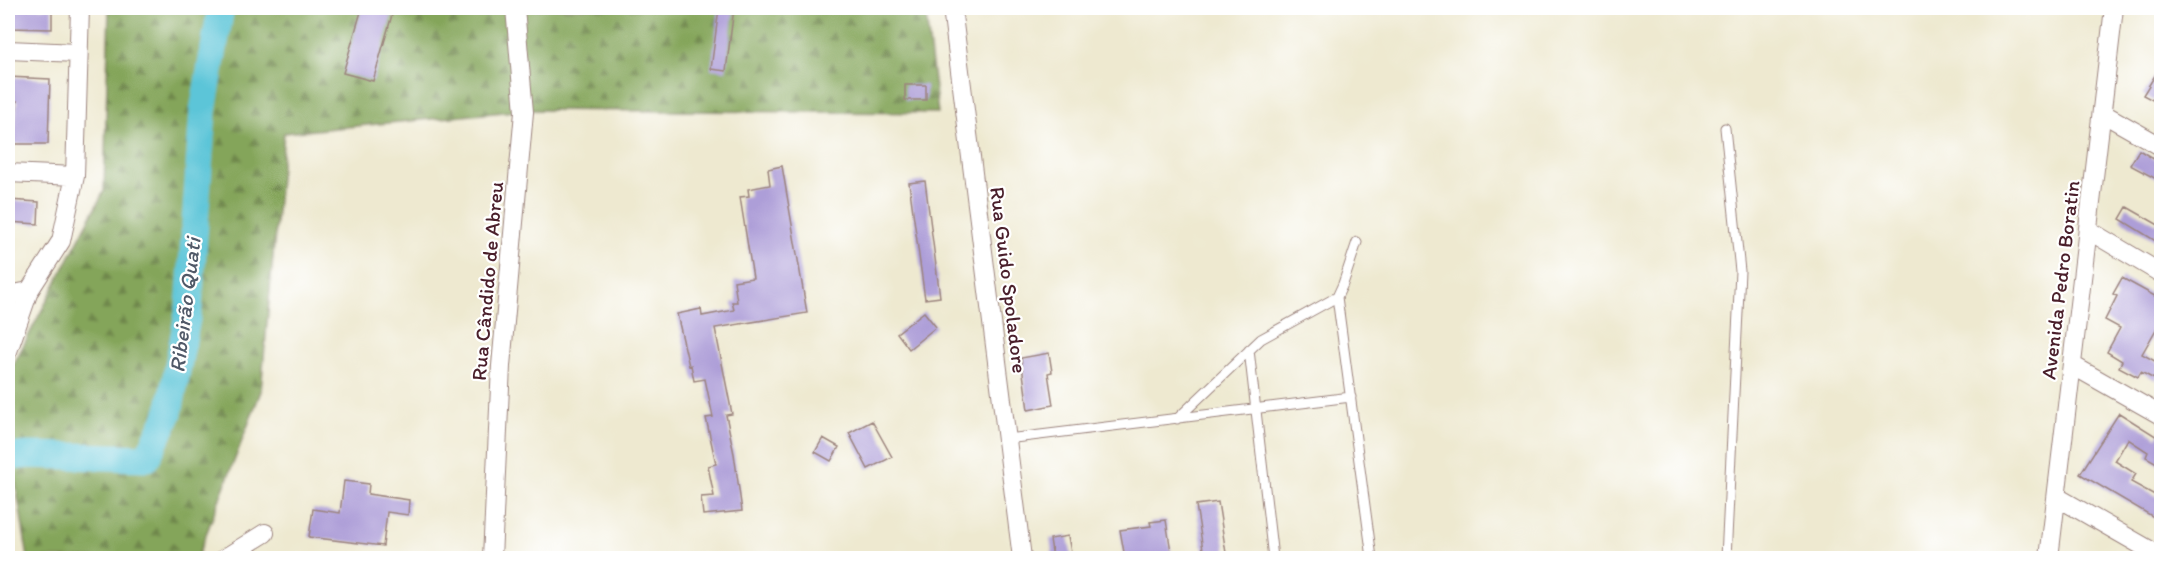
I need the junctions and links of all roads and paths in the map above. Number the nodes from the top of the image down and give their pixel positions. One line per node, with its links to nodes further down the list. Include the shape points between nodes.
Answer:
1 (80, 8): 6 (street)
2 (514, 8): 30 (street, Rua Cândido de Abreu, via 524,112 501,366)
3 (952, 8): 25 (street, Rua Guido Spoladore)
4 (2114, 8): 7 (street, Avenida Pedro Boratin)
5 (8, 50): 6 (street)
6 (78, 53): 11 (street)
7 (2102, 113): 9 (street); 12 (street, Avenida Pedro Boratin)
8 (1725, 128): 34 (lane, via 1740,271)
9 (2162, 147)
10 (8, 173): 11 (street)
11 (75, 176): 15 (street, via 61,241)
12 (2088, 230): 14 (street); 20 (street, Avenida Pedro Boratin)
13 (1357, 242): 17 (lane)
14 (2162, 274)
15 (29, 291): 16 (street); 19 (street)
16 (8, 295)
17 (1337, 297): 18 (lane, via 1261,339); 21 (lane)
18 (1250, 350): 22 (lane); 24 (lane)
19 (8, 351)
20 (2072, 365): 23 (street); 26 (street, Avenida Pedro Boratin)
21 (1351, 397): 22 (lane); 33 (lane)
22 (1256, 410): 24 (lane); 32 (lane)
23 (2162, 416)
24 (1177, 419): 25 (lane)
25 (1007, 440): 31 (street, Rua Guido Spoladore)
26 (2056, 497): 28 (street); 35 (street, Avenida Pedro Boratin)
27 (266, 533): 29 (street)
28 (2162, 557)
29 (225, 558)
30 (492, 558)
31 (1022, 558)
32 (1273, 558)
33 (1372, 558)
34 (1726, 558)
35 (2049, 558)

